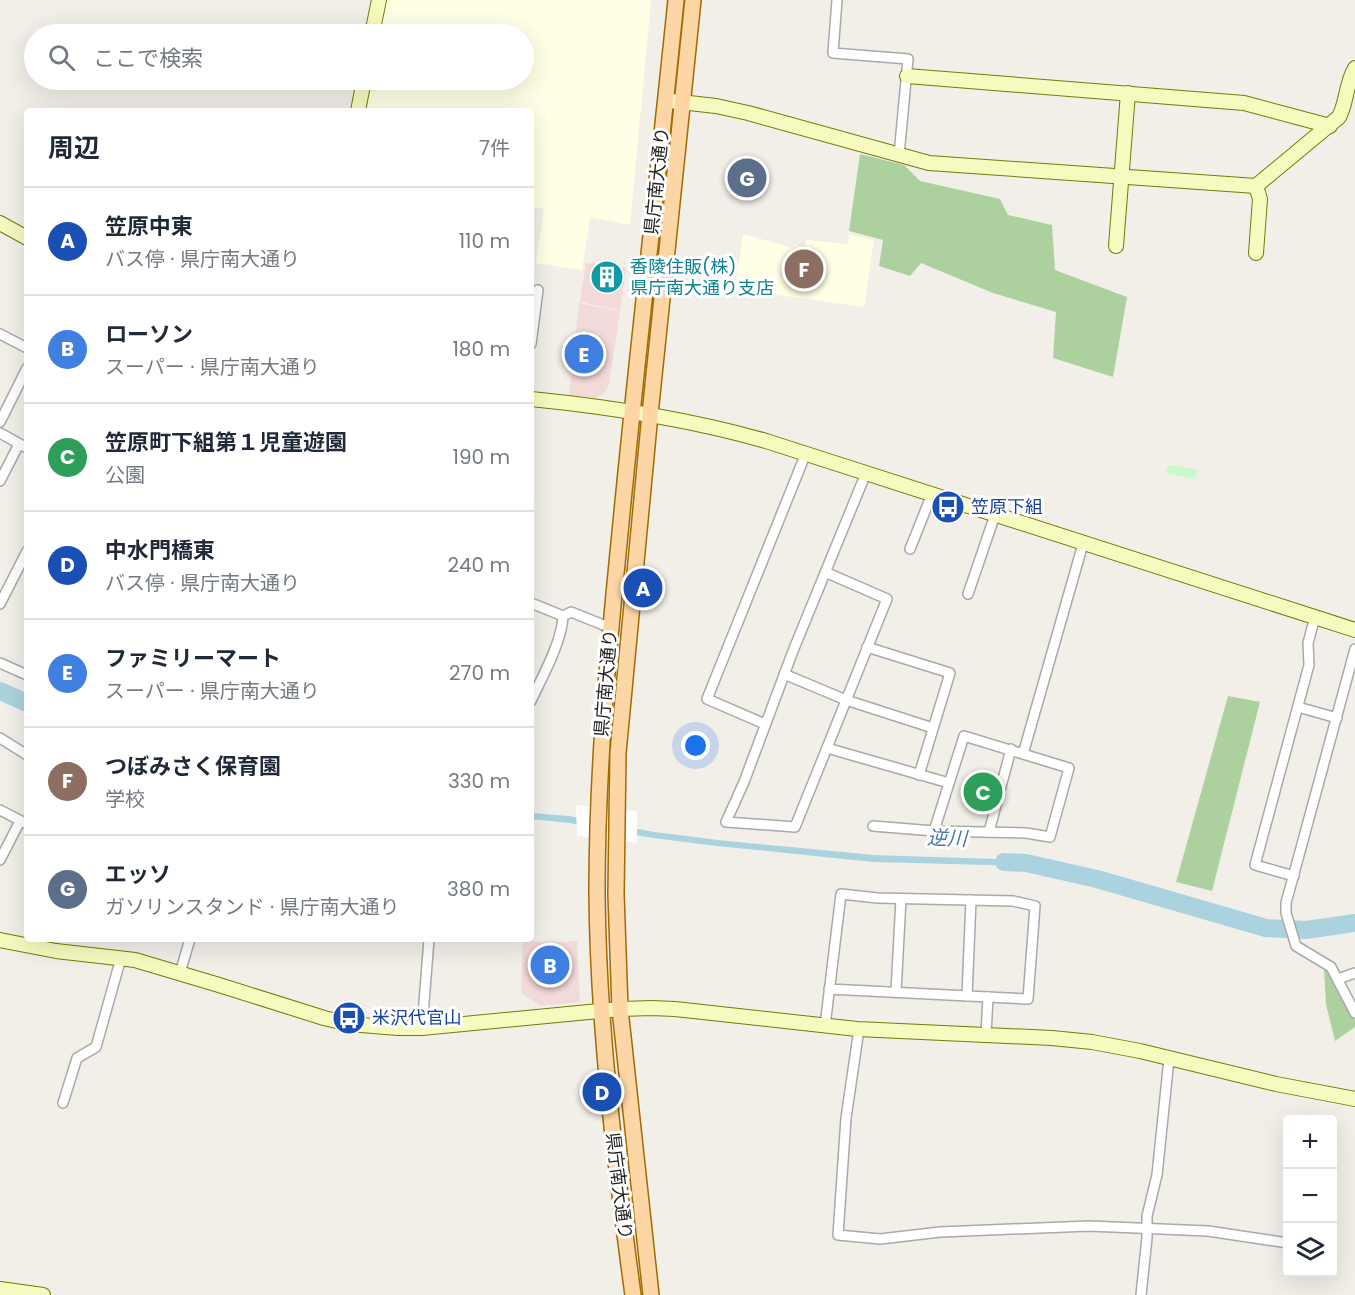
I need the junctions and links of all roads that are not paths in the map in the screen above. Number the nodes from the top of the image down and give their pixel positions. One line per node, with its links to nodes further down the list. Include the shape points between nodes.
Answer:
1 (379, 0): 5 (street)
2 (676, 0): 10 (main road, 県庁南大通り)
3 (693, 0): 11 (main road, 県庁南大通り)
4 (837, 0): 7 (street, via 833,53 908,59)
5 (374, 24)
6 (1355, 68): 13 (street, via 1343,111)
7 (907, 76): 9 (street); 14 (street)
8 (362, 90): 12 (street)
9 (1128, 93): 13 (street, via 1244,102); 15 (street)
10 (666, 101): 11 (street); 27 (main road, 県庁南大通り)
11 (684, 102): 14 (street, via 748,113); 28 (main road, 県庁南大通り)
12 (359, 108)
13 (1330, 126): 16 (street)
14 (899, 154): 15 (street, via 941,164)
15 (1122, 178): 16 (street); 19 (street)
16 (1256, 186): 20 (street, via 1260,199)
17 (0, 223): 18 (street)
18 (24, 236)
19 (1116, 246)
20 (1256, 253)
21 (538, 290): 22 (street)
22 (534, 321)
23 (0, 334): 24 (street)
24 (24, 346)
25 (24, 374): 29 (street)
26 (534, 398): 27 (street)
27 (632, 411): 28 (street); 46 (main road, 県庁南大通り)
28 (650, 414): 32 (street); 87 (main road, 県庁南大通り, via 621,707 617,808)
29 (0, 422)
30 (0, 433): 31 (street)
31 (23, 446): 34 (street)
32 (806, 453): 33 (street); 57 (street, via 707,699)
33 (866, 473): 35 (street); 40 (street)
34 (0, 481)
35 (932, 494): 36 (street); 38 (street)
36 (995, 515): 37 (street); 41 (street)
37 (1083, 543): 45 (street); 63 (street)
38 (910, 549)
39 (24, 557): 42 (street)
40 (825, 572): 48 (street, via 887,599); 52 (street)
41 (968, 594)
42 (0, 604)
43 (534, 604): 44 (street)
44 (563, 616): 46 (street, via 571,612); 53 (street)
45 (1315, 617): 47 (street); 55 (street, via 1308,643 1309,665)
46 (611, 628): 88 (main road, 県庁南大通り, via 598,808)
47 (1355, 630)
48 (867, 647): 54 (street); 58 (street, via 950,673)
49 (1355, 649): 56 (street)
50 (0, 663): 51 (street)
51 (24, 674)
52 (784, 674): 54 (street); 57 (street)
53 (534, 693)
54 (846, 700): 58 (street); 60 (street)
55 (1298, 707): 56 (street); 72 (street, via 1255,865)
56 (1337, 718): 72 (street)
57 (765, 724): 60 (street, via 726,822 795,827)
58 (933, 728): 64 (street)
59 (0, 738): 62 (street)
60 (827, 748): 64 (street)
61 (1011, 749): 63 (street); 65 (street, via 964,736); 70 (street)
62 (24, 753)
63 (1023, 754): 70 (street, via 1069,768 1050,837)
64 (919, 775): 65 (street)
65 (949, 783): 69 (street)
66 (0, 810): 67 (street)
67 (24, 822): 71 (street)
68 (873, 826): 69 (street)
69 (933, 831): 70 (street)
70 (989, 832)
71 (0, 860)
72 (1294, 876): 82 (street, via 1286,913 1295,943 1331,967)
73 (901, 899): 74 (street); 83 (street, via 841,894); 84 (street)
74 (971, 900): 85 (street); 86 (street, via 1035,906 1028,999)
75 (0, 940): 78 (street)
76 (189, 942): 80 (street)
77 (429, 942): 91 (street)
78 (33, 943): 79 (street)
79 (121, 958): 80 (street); 96 (street, via 96,1047 77,1058)
80 (180, 973): 91 (street, via 332,1020)
81 (1355, 973): 82 (street)
82 (1338, 979): 89 (street)
83 (829, 989): 84 (street); 90 (street)
84 (896, 992): 85 (street)
85 (968, 996): 86 (street)
86 (988, 997): 93 (street)
87 (620, 1009): 88 (street); 90 (street, via 675,1009); 102 (main road, 県庁南大通り)
88 (601, 1011): 91 (street); 101 (main road, 県庁南大通り)
89 (1355, 1013)
90 (825, 1026): 92 (street)
91 (422, 1028)
92 (859, 1029): 93 (street); 97 (street, via 846,1118 838,1235 880,1239 940,1232 1089,1226)
93 (986, 1035): 94 (street, via 1092,1042)
94 (1169, 1059): 95 (street); 97 (street)
95 (1355, 1099)
96 (63, 1103)
97 (1147, 1229): 98 (street, via 1208,1231); 103 (street)
98 (1283, 1242)
99 (0, 1289): 100 (street)
100 (44, 1295)
101 (633, 1295)
102 (651, 1295)
103 (1142, 1295)

